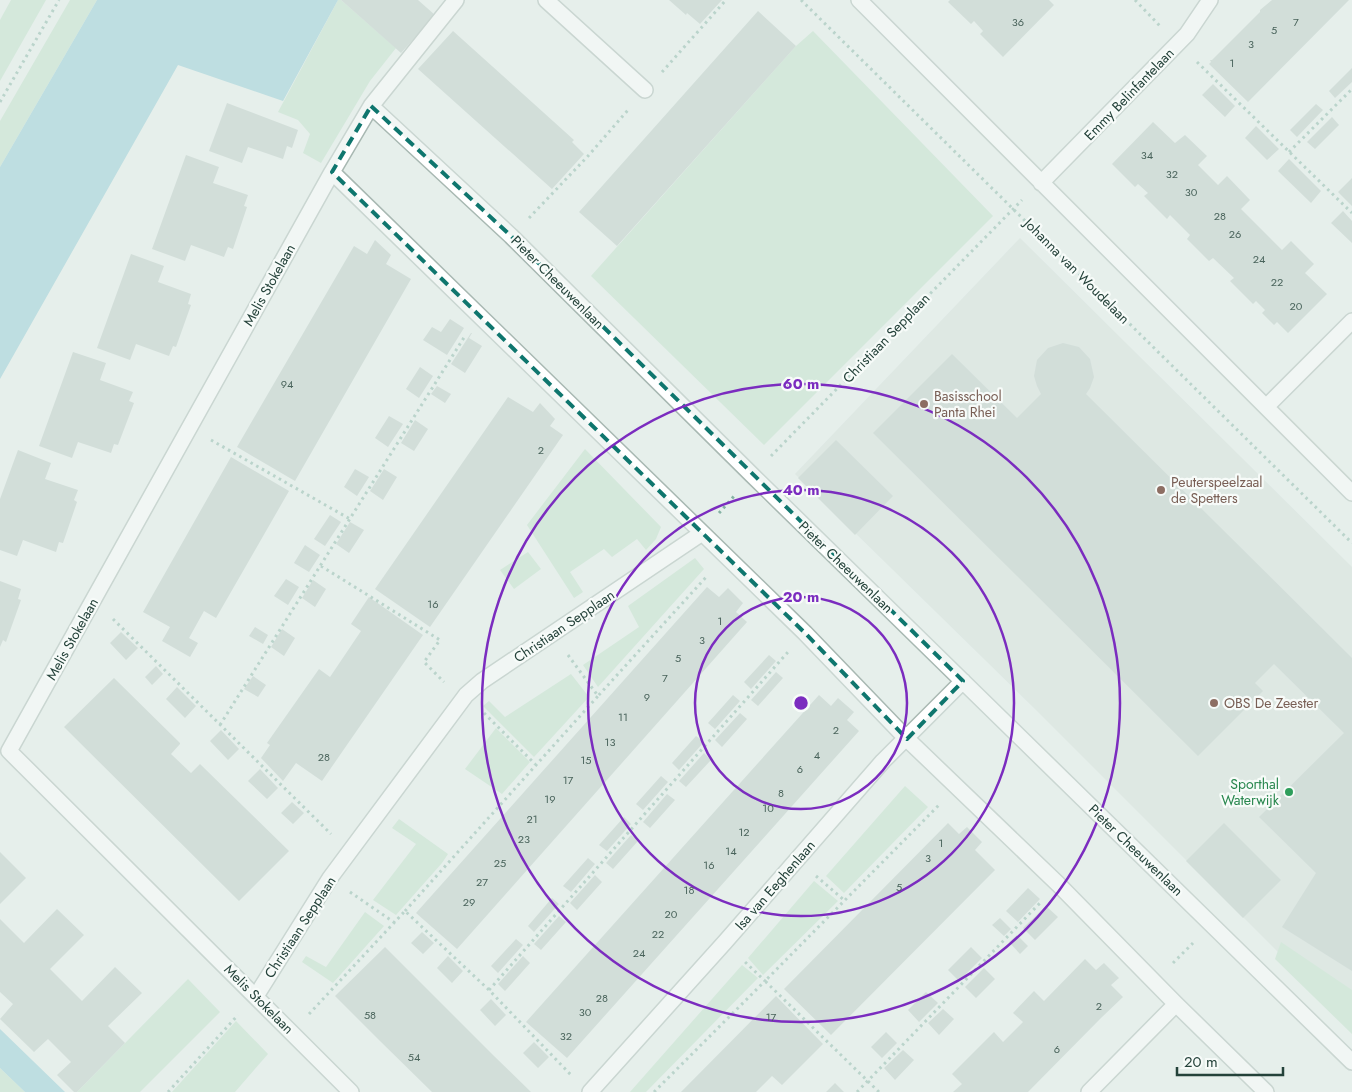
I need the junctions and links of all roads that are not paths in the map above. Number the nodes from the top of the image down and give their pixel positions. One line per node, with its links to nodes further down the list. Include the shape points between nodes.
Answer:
1 (456, 0): 6 (street)
2 (546, 0): 5 (street)
3 (859, 0): 8 (street)
4 (1210, 0): 8 (street, Emmy Belinfantelaan, via 1187,34)
5 (645, 90)
6 (371, 106): 7 (street, Melis Stokelaan); 13 (street, Pieter Cheeuwenlaan, via 511,236)
7 (332, 172): 12 (street); 15 (street, Melis Stokelaan, via 9,751)
8 (1042, 183): 10 (street)
9 (1352, 321): 10 (street)
10 (1266, 407): 11 (street)
11 (1352, 493)
12 (702, 533): 14 (street, via 806,633); 15 (street, Christiaan Sepplaan, via 482,681 464,698 330,878)
13 (963, 681): 14 (street, Isa van Eeghenlaan); 17 (street, Pieter Cheeuwenlaan)
14 (907, 739): 16 (street, via 1058,884); 19 (street, Isa van Eeghenlaan, via 883,761)
15 (256, 996): 18 (street, Melis Stokelaan)
16 (1176, 1004): 20 (street); 21 (street)
17 (1352, 1062)
18 (351, 1092)
19 (590, 1092)
20 (1089, 1092)
21 (1266, 1092)

